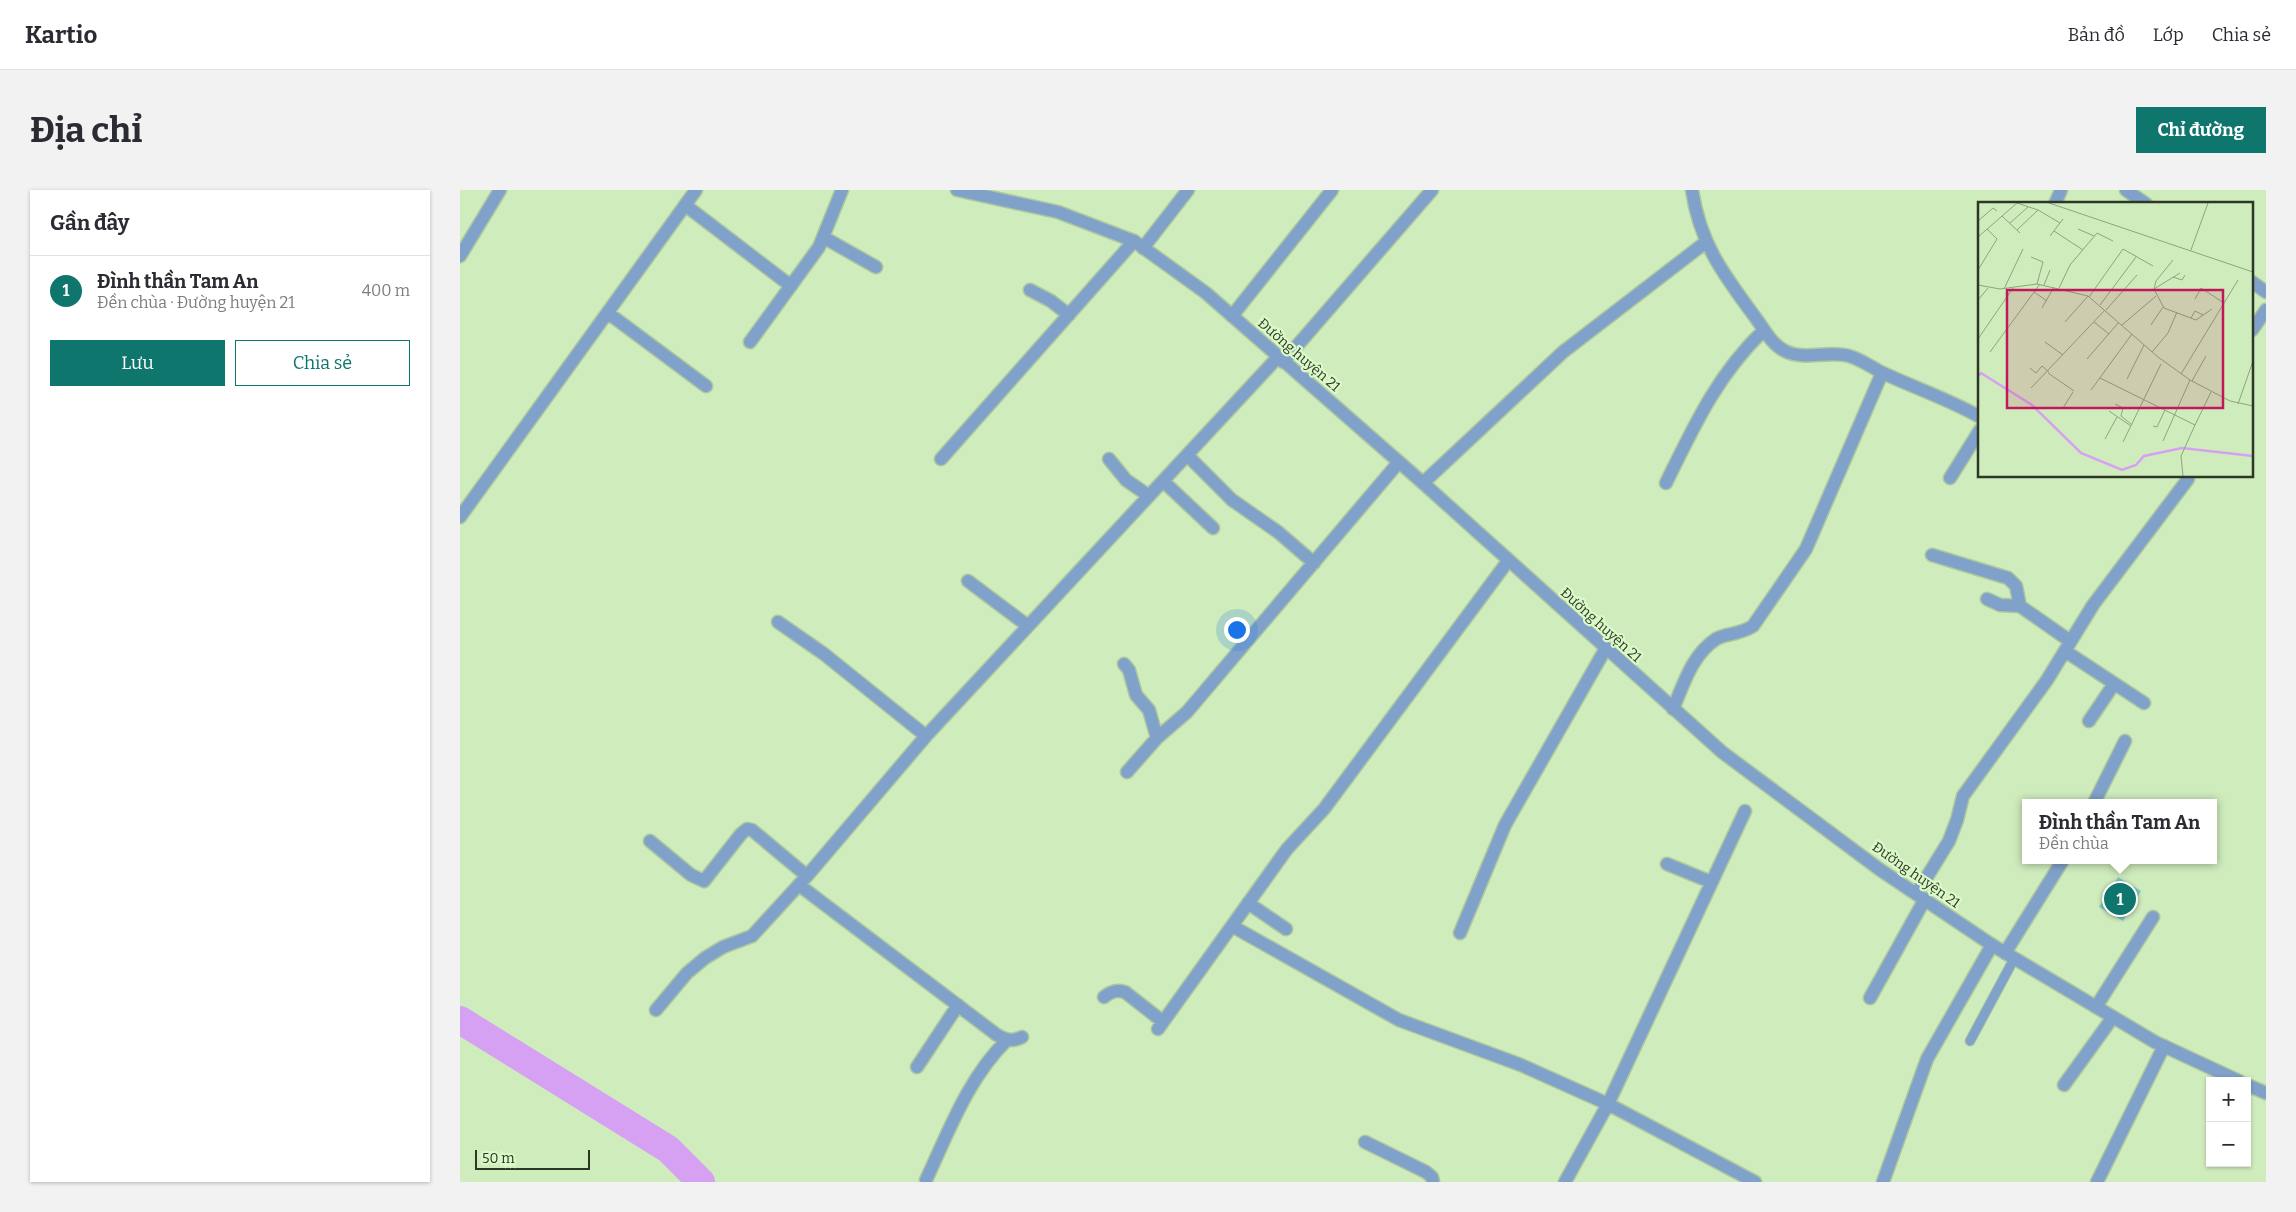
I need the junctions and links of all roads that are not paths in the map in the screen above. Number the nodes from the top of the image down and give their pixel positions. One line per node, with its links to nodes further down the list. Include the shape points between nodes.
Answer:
1 (500, 190): 17 (street)
2 (696, 190): 13 (street)
3 (842, 190): 14 (street)
4 (957, 190): 16 (street, Đường huyện 21, via 1058,212)
5 (1188, 190): 16 (street)
6 (1332, 190): 26 (street)
7 (1432, 190): 30 (street)
8 (1692, 190): 15 (street)
9 (2061, 190): 11 (street)
10 (2126, 190): 12 (street)
11 (2056, 202)
12 (2143, 202)
13 (685, 206): 20 (street); 24 (street)
14 (823, 237): 18 (street); 20 (street)
15 (1706, 242): 28 (street, via 1738,296); 42 (street, via 1563,352)
16 (1139, 245): 25 (street); 26 (street, Đường huyện 21, via 1206,293)
17 (460, 256)
18 (876, 267)
19 (2254, 283): 22 (street)
20 (791, 286): 29 (street)
21 (1030, 290): 25 (street)
22 (2266, 292)
23 (2266, 310): 27 (street)
24 (608, 313): 32 (street); 45 (street)
25 (1069, 315): 36 (street)
26 (1232, 316): 30 (street, Đường huyện 21)
27 (2254, 327)
28 (1764, 330): 31 (street, via 1783,350 1795,355 1840,353); 43 (street, via 1727,369 1694,425)
29 (750, 342)
30 (1281, 359): 35 (street); 38 (street, Đường huyện 21)
31 (1882, 373): 33 (street); 60 (street, via 1806,549 1753,626 1742,633 1718,638 1696,656)
32 (706, 386)
33 (1978, 416)
34 (1978, 433): 39 (street)
35 (1186, 455): 41 (street); 49 (street, via 1232,500 1278,532)
36 (941, 459)
37 (1109, 459): 44 (street, via 1126,480)
38 (1399, 462): 42 (street, Đường huyện 21); 49 (street)
39 (1950, 478)
40 (2188, 478): 55 (street, via 2093,605)
41 (1163, 481): 44 (street); 46 (street)
42 (1423, 483): 48 (street, Đường huyện 21)
43 (1666, 483)
44 (1148, 496): 54 (street)
45 (460, 517)
46 (1213, 528)
47 (1932, 555): 52 (street, via 2008,578 2016,586)
48 (1508, 561): 56 (street, Đường huyện 21); 74 (street, via 1324,809 1287,849)
49 (1314, 563): 63 (street, via 1187,712)
50 (968, 581): 54 (street)
51 (1987, 599): 52 (street, via 2000,605)
52 (2020, 606): 55 (street)
53 (778, 622): 62 (street, via 824,654)
54 (1028, 626): 62 (street)
55 (2068, 646): 58 (street); 73 (street, via 1963,796 1958,820)
56 (1606, 648): 60 (street, Đường huyện 21); 78 (street, via 1504,825)
57 (1124, 664): 63 (street, via 1136,695 1148,710)
58 (2114, 684): 59 (street); 61 (street)
59 (2144, 703)
60 (1673, 709): 73 (street, Đường huyện 21, via 1729,757 1879,869)
61 (2089, 721)
62 (926, 736): 71 (street)
63 (1157, 738): 65 (street)
64 (2124, 741): 66 (street)
65 (1127, 772)
66 (2096, 799)
67 (1745, 811): 72 (street)
68 (650, 842): 71 (street, via 691,875 704,881 741,834 747,829 752,830)
69 (1667, 864): 72 (street)
70 (2061, 864): 80 (street)
71 (803, 880): 83 (street); 85 (street, via 752,936 705,958 687,973)
72 (1711, 882): 96 (street)
73 (1921, 896): 79 (street, Đường huyện 21); 82 (street)
74 (1248, 903): 76 (street); 77 (street)
75 (2153, 917): 84 (street)
76 (1232, 926): 81 (street, via 1160,1025 1125,992 1119,990); 96 (street, via 1399,1020 1521,1066)
77 (1286, 929)
78 (1460, 933)
79 (1992, 945): 80 (street, Đường huyện 21); 102 (street, via 1926,1059)
80 (2009, 956): 84 (street, Đường huyện 21); 89 (lane)
81 (1104, 997)
82 (1870, 998)
83 (958, 1005): 88 (street); 91 (street)
84 (2096, 1007): 86 (street, Đường huyện 21)
85 (656, 1010)
86 (2113, 1017): 90 (street, Đường huyện 21); 93 (street)
87 (1022, 1037): 88 (street)
88 (1007, 1040): 98 (street, via 966,1094)
89 (1970, 1041)
90 (2164, 1046): 92 (street, Đường huyện 21); 103 (street)
91 (917, 1067)
92 (2230, 1077)
93 (2064, 1085)
94 (2251, 1087): 95 (street)
95 (2266, 1093)
96 (1608, 1104): 100 (street); 101 (street)
97 (1365, 1142): 99 (street, via 1426,1172)
98 (926, 1180)
99 (1433, 1182)
100 (1565, 1182)
101 (1755, 1182)
102 (1883, 1182)
103 (2097, 1182)

